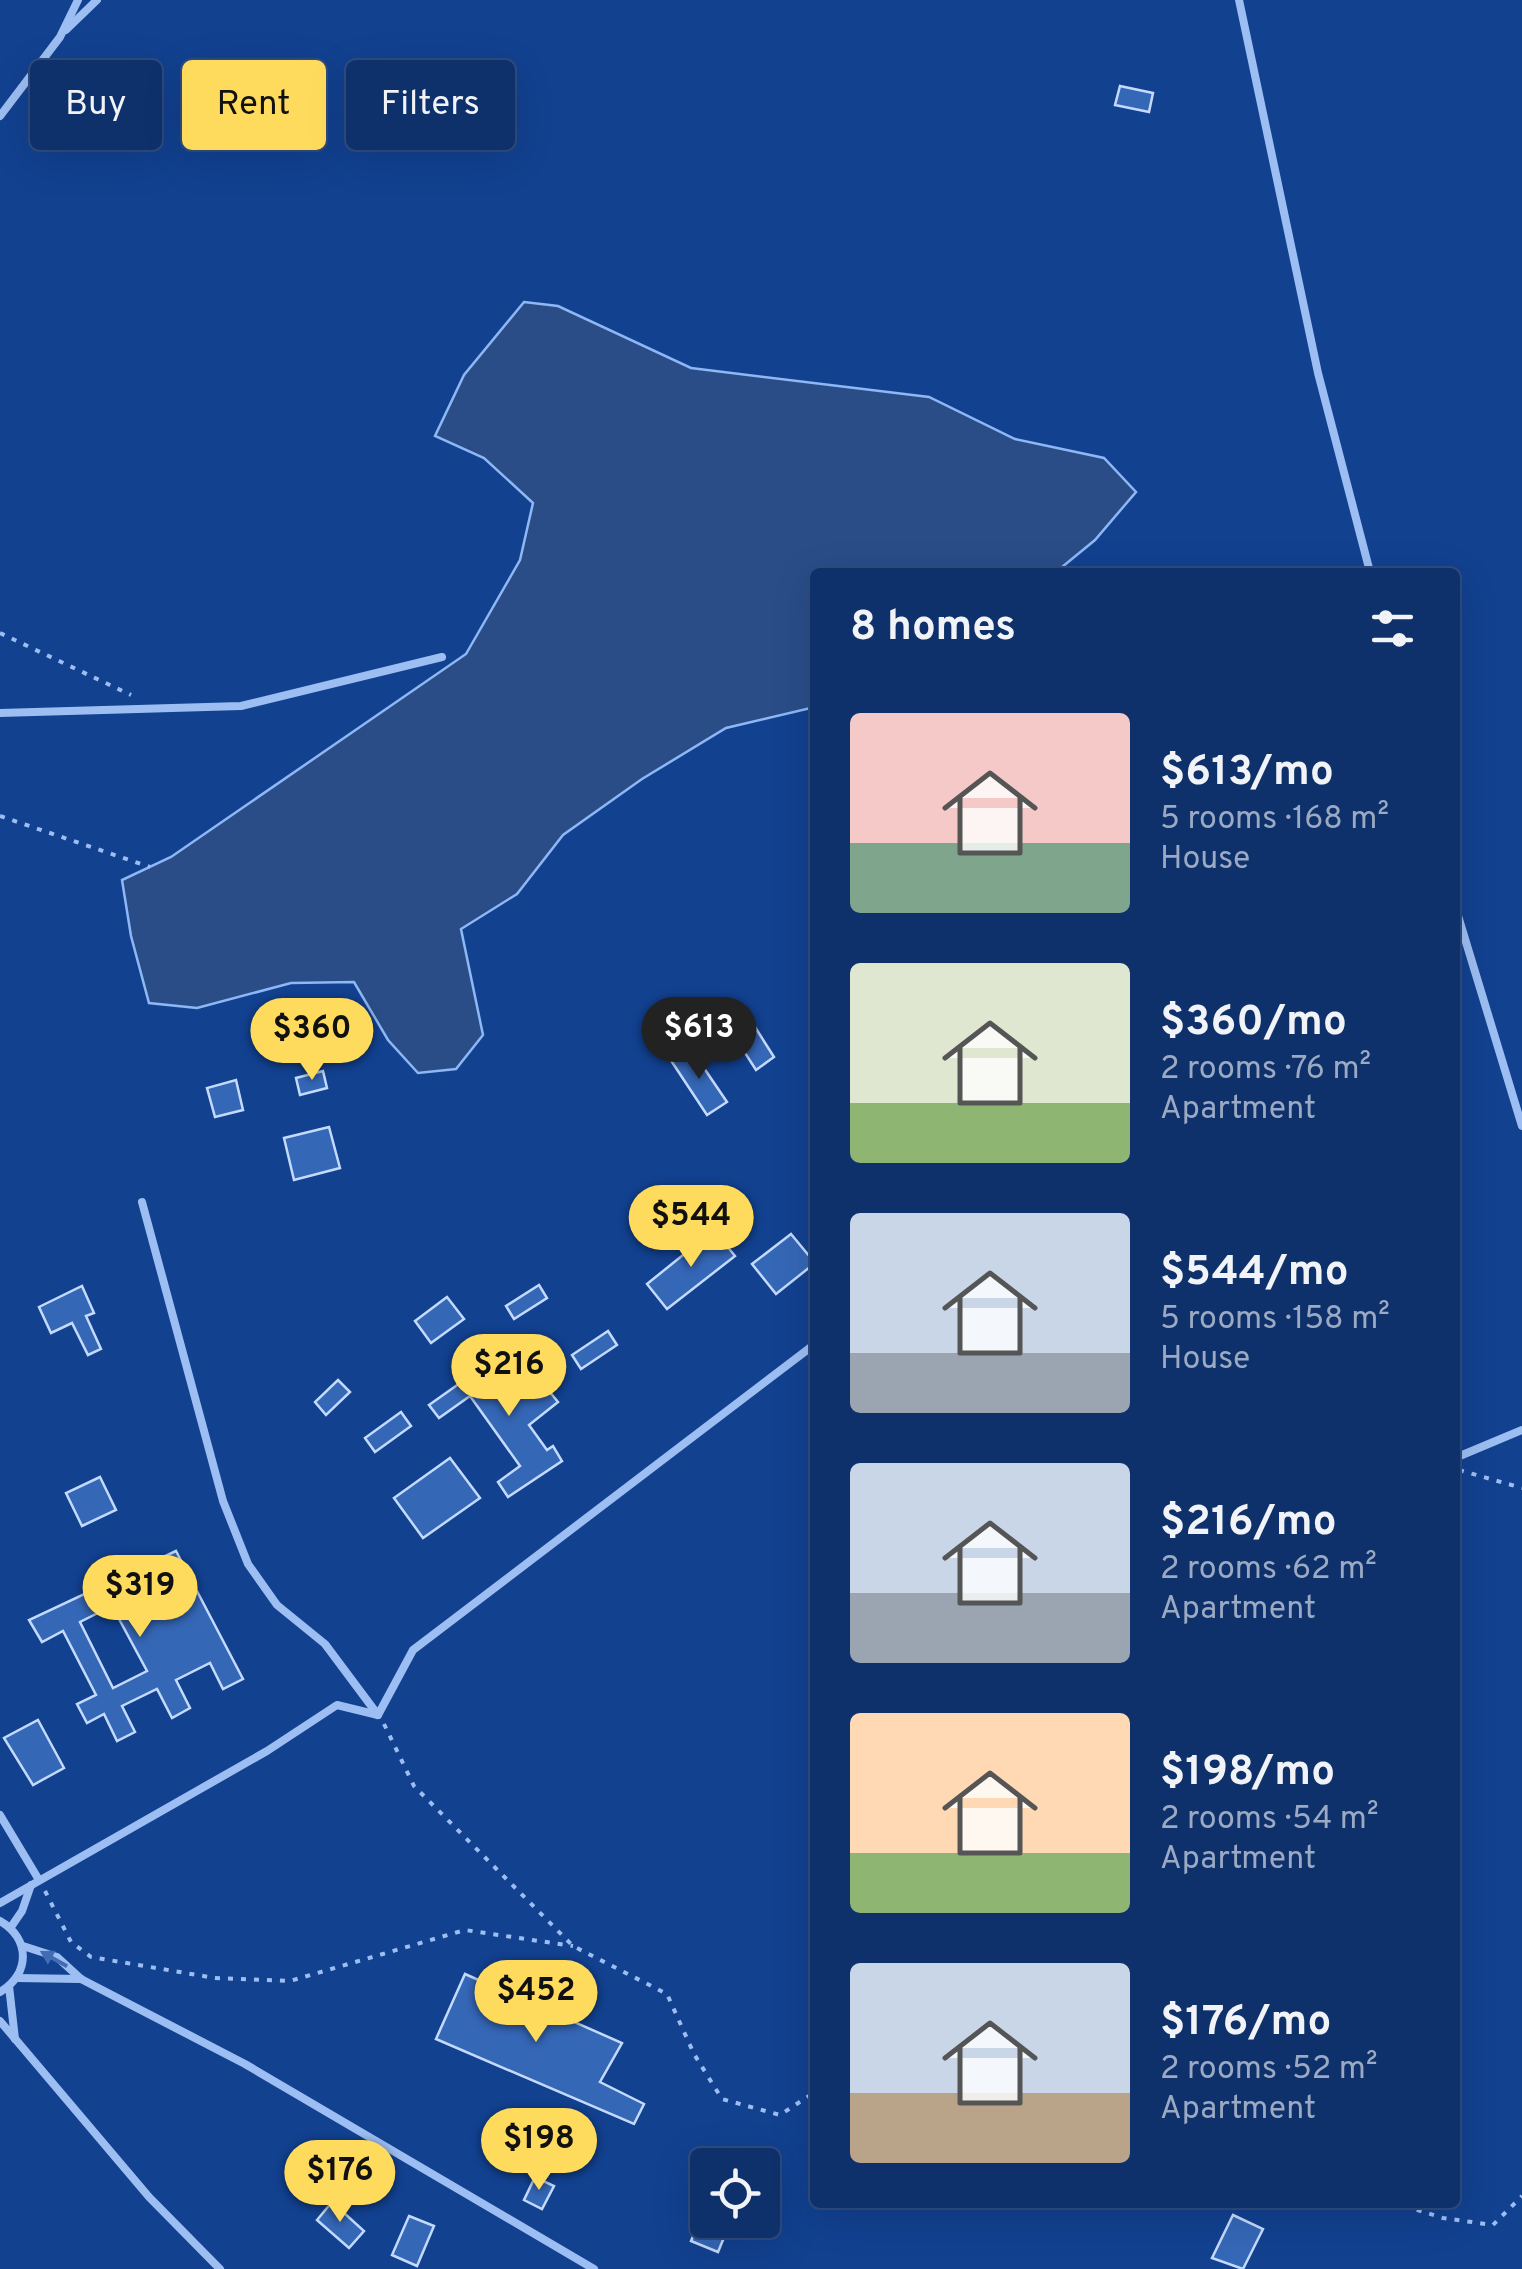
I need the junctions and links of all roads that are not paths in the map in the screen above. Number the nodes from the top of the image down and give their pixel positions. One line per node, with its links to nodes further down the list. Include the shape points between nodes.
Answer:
1 (78, 0): 4 (lane)
2 (97, 0): 4 (lane)
3 (1239, 0): 6 (lane, via 1318,372)
4 (60, 37): 5 (lane)
5 (0, 116)
6 (1369, 568)
7 (442, 656): 8 (lane, via 242,706)
8 (0, 713)
9 (1460, 922): 10 (lane)
10 (1522, 1126)
11 (142, 1202): 15 (lane, via 223,1501 248,1564 277,1605 325,1644)
12 (810, 1350): 15 (lane, via 413,1650)
13 (1522, 1430): 14 (lane)
14 (1460, 1456)
15 (378, 1716): 17 (lane, via 337,1706)
16 (0, 1816): 17 (lane)
17 (35, 1882): 18 (lane); 20 (lane)
18 (0, 1903)
19 (0, 1921): 20 (lane)
20 (11, 1927): 21 (lane)
21 (23, 1946): 22 (lane); 23 (lane, one-way to 21, via 57,1957)
22 (17, 1978): 23 (lane); 24 (lane)
23 (81, 1979): 29 (lane, via 245,2064)
24 (10, 1986): 25 (lane); 27 (lane)
25 (0, 1992)
26 (0, 2021): 27 (lane)
27 (15, 2039): 28 (lane, via 149,2197)
28 (220, 2269)
29 (594, 2269)

